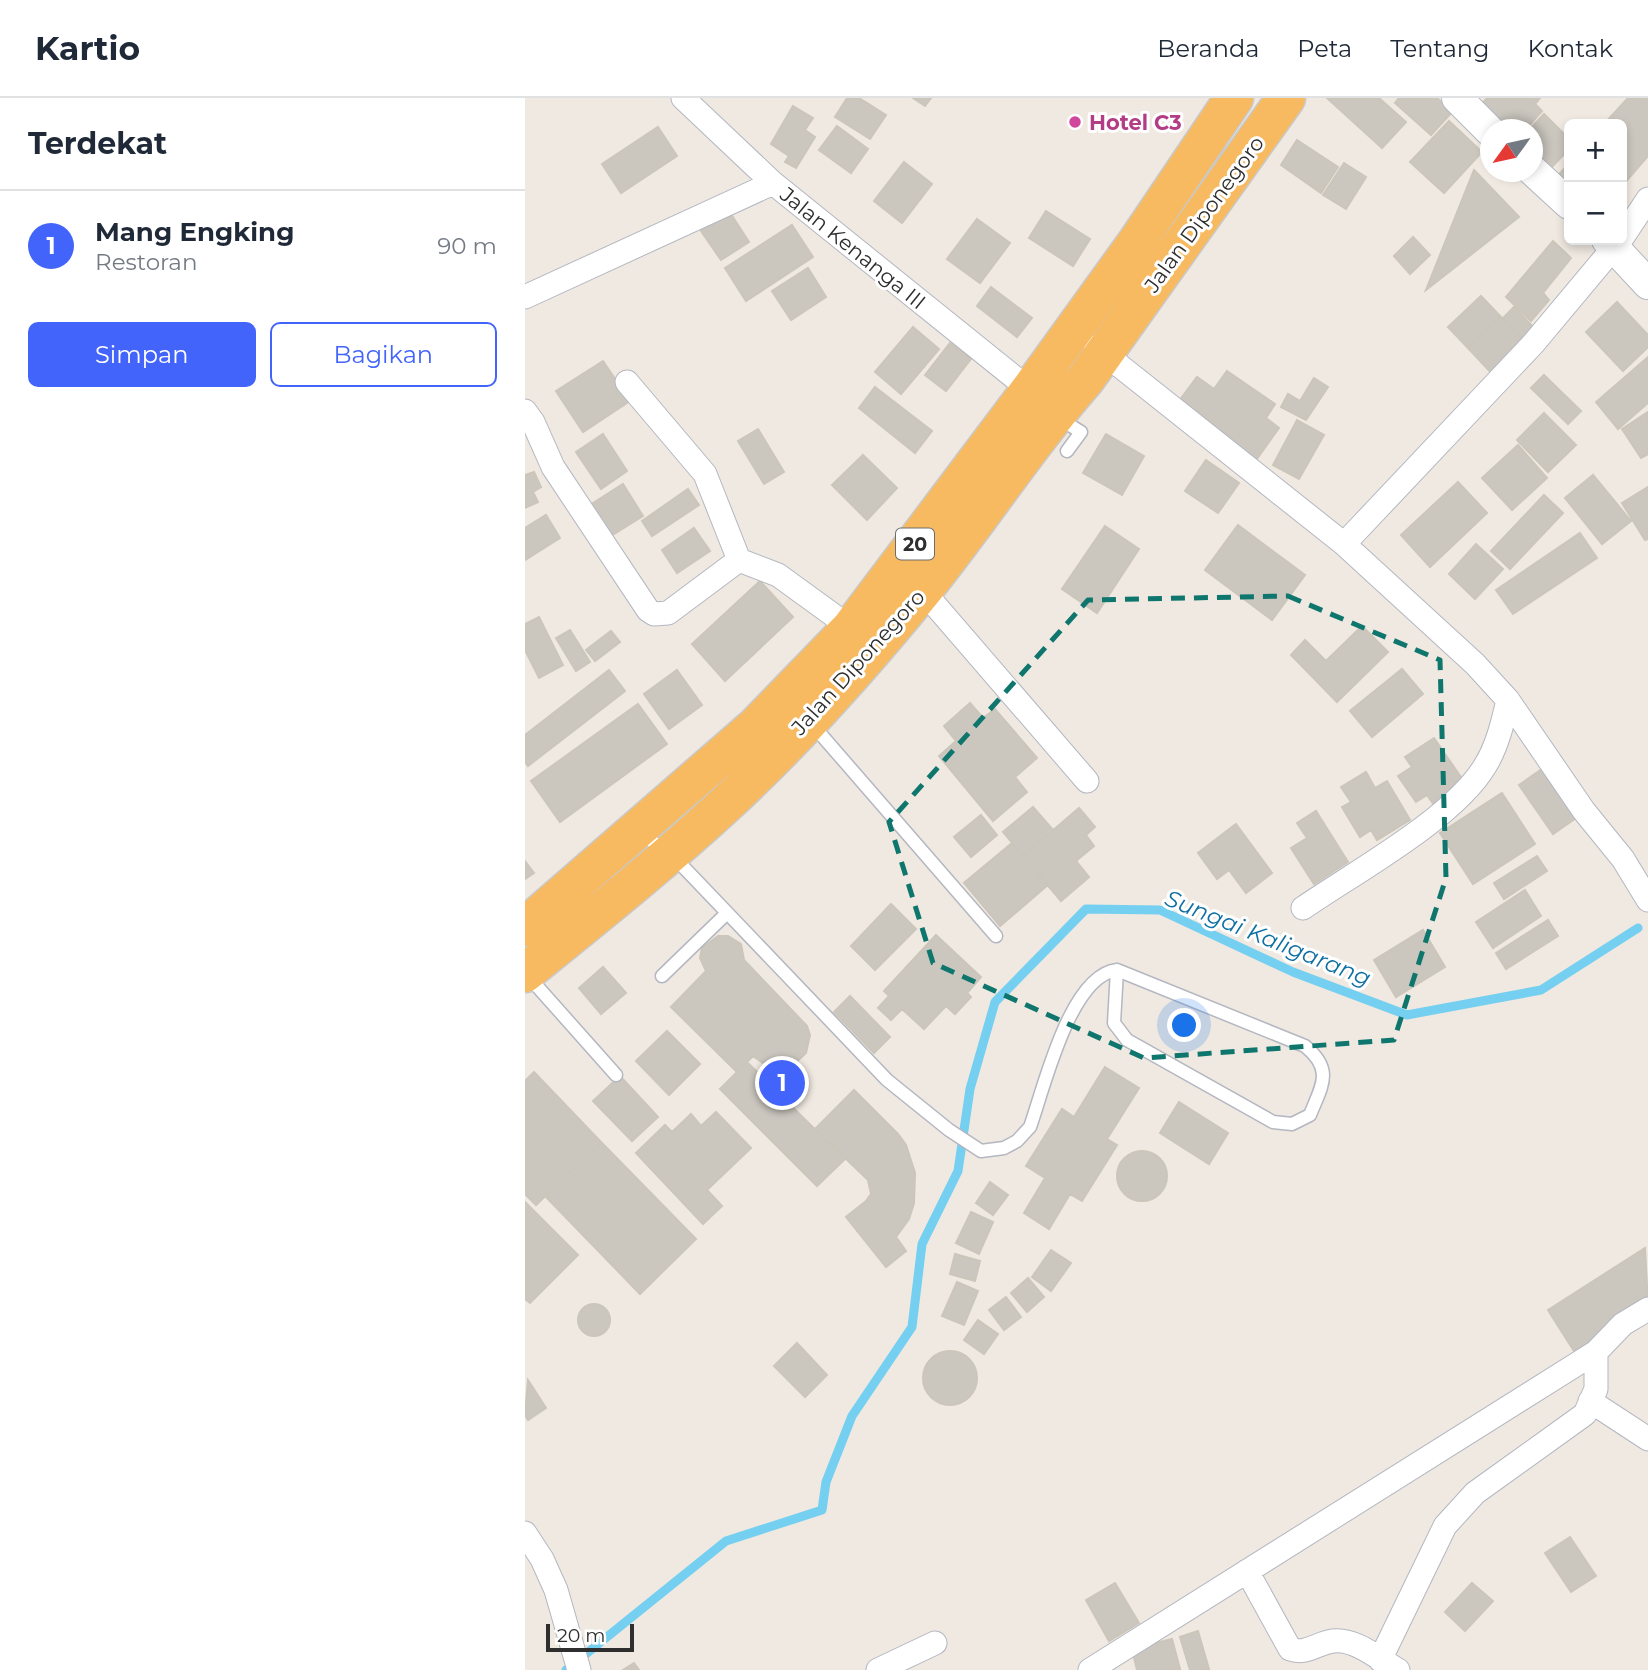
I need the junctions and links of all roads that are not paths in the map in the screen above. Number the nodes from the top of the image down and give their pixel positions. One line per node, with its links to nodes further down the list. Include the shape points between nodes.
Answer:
1 (683, 98): 7 (street, Jalan Kenanga III)
2 (1286, 98): 16 (highway, Jalan Diponegoro / 20)
3 (1457, 98): 5 (street)
4 (1228, 100): 15 (highway, Jalan Diponegoro / 20)
5 (1480, 121)
6 (1543, 180): 8 (street)
7 (773, 183): 14 (street); 18 (street, Jalan Kenanga III)
8 (1564, 199)
9 (1648, 199): 10 (street)
10 (1627, 227)
11 (1613, 245): 21 (street, via 1533,344)
12 (1619, 245): 13 (street)
13 (1648, 284)
14 (525, 297)
15 (1072, 333): 16 (street); 18 (highway, Jalan Diponegoro / 20)
16 (1104, 352): 18 (highway, Jalan Diponegoro / 20, via 1085,380); 21 (street)
17 (627, 382): 22 (street, via 705,474)
18 (1042, 403): 20 (lane, via 1081,432); 23 (highway, Jalan Diponegoro / 20); 24 (highway, Jalan Diponegoro / 20)
19 (525, 411): 22 (street, via 553,467 648,610 668,613)
20 (1067, 451)
21 (1344, 544): 25 (street)
22 (739, 560): 24 (street, via 778,575)
23 (923, 591): 26 (highway, Jalan Diponegoro / 20); 27 (street)
24 (851, 628): 28 (highway, Jalan Diponegoro / 20, via 756,726)
25 (1508, 700): 30 (street); 31 (street, via 1486,766 1465,793)
26 (808, 720): 29 (highway, Jalan Diponegoro / 20); 34 (lane)
27 (1087, 781)
28 (635, 830): 29 (lane); 33 (highway, Jalan Diponegoro / 20)
29 (671, 854): 32 (lane); 36 (highway, Jalan Diponegoro / 20)
30 (1648, 900)
31 (1303, 908)
32 (726, 914): 35 (lane, via 887,1080 981,1151 1004,1148 1030,1127 1073,1008 1086,989); 37 (lane)
33 (525, 927)
34 (996, 936)
35 (1117, 970): 35 (lane, via 1114,1023 1127,1040 1273,1122 1292,1124 1310,1115 1323,1071 1321,1062 1305,1046)
36 (525, 973): 38 (lane)
37 (663, 976)
38 (616, 1075)
39 (1648, 1309): 40 (street, via 1623,1324)
40 (1596, 1352): 41 (street, via 1596,1389); 44 (street)
41 (1590, 1401): 42 (street); 47 (street, via 1585,1414 1475,1493 1445,1526)
42 (1648, 1439)
43 (525, 1533): 46 (street, via 556,1590)
44 (1247, 1571): 47 (street, via 1290,1649 1298,1652 1333,1641 1348,1642); 49 (street)
45 (935, 1643): 48 (street)
46 (577, 1665)
47 (1389, 1665)
48 (878, 1670)
49 (1090, 1670)

